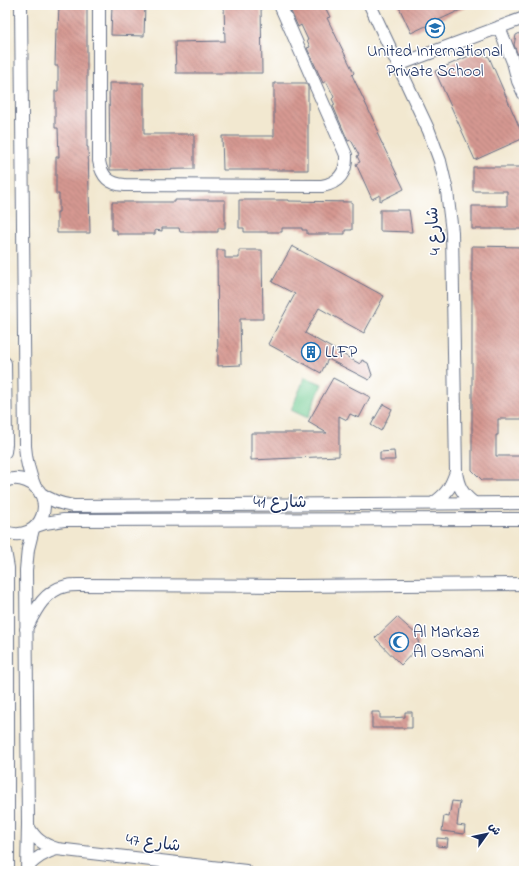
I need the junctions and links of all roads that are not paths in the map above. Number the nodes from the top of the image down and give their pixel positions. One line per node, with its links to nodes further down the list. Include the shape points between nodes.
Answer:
1 (21, 5): 13 (street, via 25,446 30,475)
2 (99, 5): 3 (street, via 99,161 100,169 110,182 117,185 327,185 337,180 344,172 346,155)
3 (280, 5)
4 (370, 5): 7 (street, شارع 4)
5 (524, 18): 6 (street)
6 (494, 29): 7 (street, via 444,48 428,59); 8 (street, via 513,62)
7 (399, 69): 11 (street, شارع 4, via 429,131 444,176 450,207)
8 (524, 94)
9 (5, 363): 10 (street)
10 (5, 452)
11 (456, 472): 14 (street, شارع 4, via 461,490); 16 (street, شارع 4, via 448,490)
12 (5, 481): 13 (street, شارع 41, via 22,479)
13 (38, 490): 16 (street, شارع 41, via 56,502 73,506); 18 (street, via 44,507)
14 (474, 503): 15 (street, شارع 41); 16 (street, شارع 41)
15 (524, 503)
16 (432, 504)
17 (524, 519): 18 (street, شارع 41, via 64,520 45,523)
18 (35, 528): 19 (street, شارع 41, via 20,535); 23 (street, via 28,549 26,570)
19 (5, 532)
20 (5, 550): 22 (street, via 8,568)
21 (524, 584): 23 (street, via 65,586 43,599)
22 (6, 618): 24 (street)
23 (26, 628): 26 (street)
24 (6, 666): 25 (street)
25 (6, 793): 27 (street)
26 (28, 826): 28 (street, شارع 47, via 39,841); 29 (street)
27 (6, 838): 30 (street)
28 (57, 849): 29 (street, شارع 47, via 40,855); 31 (street, شارع 47)
29 (27, 869)
30 (8, 871)
31 (246, 871)

